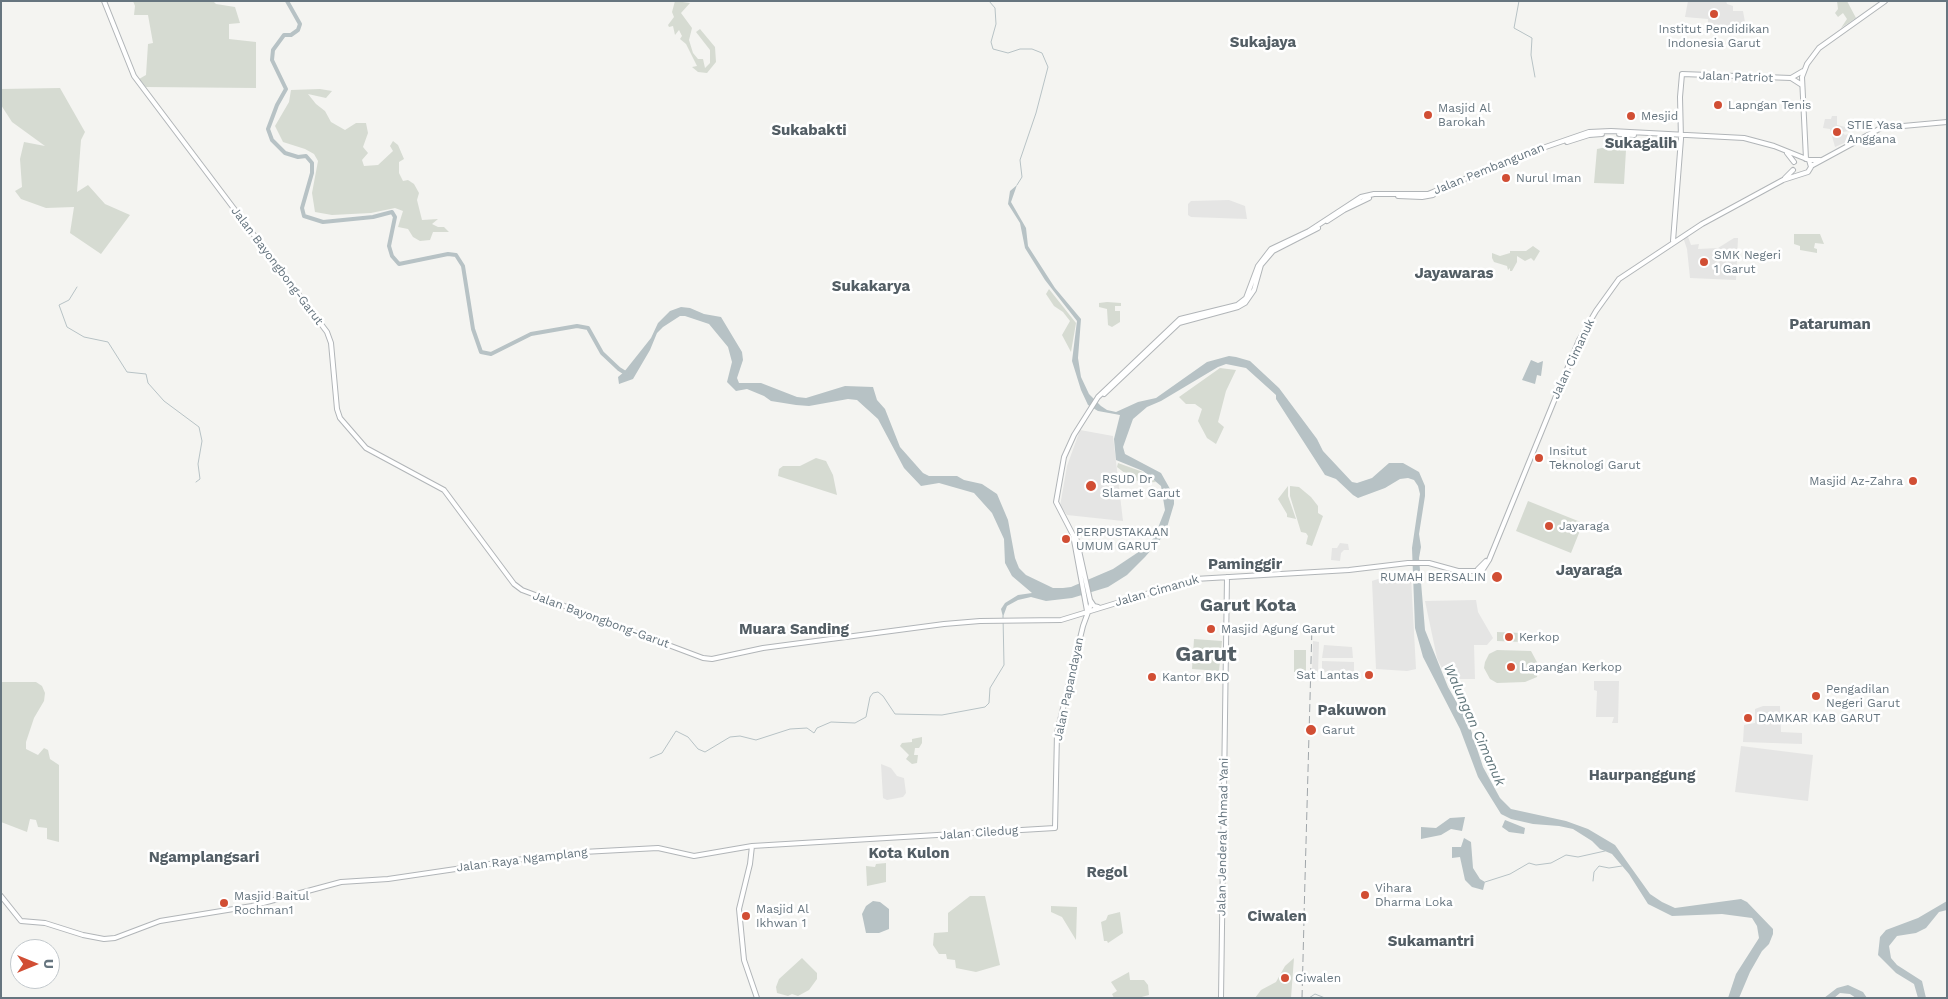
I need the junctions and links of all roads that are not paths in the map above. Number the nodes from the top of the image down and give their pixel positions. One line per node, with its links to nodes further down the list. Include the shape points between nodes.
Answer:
1 (104, 1): 21 (main road, Jalan Bayongbong-Garut, via 134,76 327,332 338,413 366,448 444,490 514,584 522,590 703,658 717,659 763,648 903,629 996,621 1060,620)
2 (1885, 1): 3 (main road, via 1819,48)
3 (1803, 71): 4 (main road, Jalan Patriot); 5 (main road)
4 (1790, 78): 5 (main road, Jalan Patriot); 7 (main road, Jalan Patriot, via 1682,74)
5 (1802, 85): 9 (main road)
6 (1947, 122): 10 (main road, via 1881,128)
7 (1681, 136): 8 (main road, Jalan Pembangunan, via 1752,139); 16 (main road); 18 (main road, Jalan Pembangunan, via 1589,132 1531,152 1439,191 1414,196 1374,194 1356,201 1309,232 1271,249 1262,259 1244,301 1177,321 1095,401 1064,456 1057,505 1073,535)
8 (1792, 155): 9 (main road, Jalan Pembangunan); 11 (main road)
9 (1804, 159): 10 (main road); 11 (main road); 12 (main road)
10 (1820, 160): 12 (main road)
11 (1794, 162): 13 (main road)
12 (1811, 166): 14 (main road, via 1808,172)
13 (1794, 170): 14 (main road); 15 (main road)
14 (1796, 174): 15 (main road)
15 (1783, 180): 16 (main road, Jalan Cimanuk)
16 (1673, 241): 17 (main road, Jalan Cimanuk, via 1619,278 1591,318 1564,373 1489,558 1480,569 1465,571 1408,563)
17 (1227, 577): 20 (main road, Jalan Cimanuk, via 1190,579); 26 (main road, Jalan Jenderal Ahmad Yani)
18 (1087, 594): 19 (main road); 21 (main road, Jalan Pembangunan)
19 (1090, 600): 20 (main road); 21 (main road, Jalan Papandayan)
20 (1098, 607): 21 (main road, Jalan Cimanuk)
21 (1087, 612): 22 (main road, Jalan Papandayan, via 1057,733)
22 (1055, 828): 23 (main road, Jalan Ciledug)
23 (752, 846): 24 (main road, Jalan Raya Ngamplang, via 694,856 654,848 564,853 387,879 342,882 252,906 160,921 104,939 44,923 21,921); 25 (main road, via 739,909 744,960)
24 (1, 896)
25 (757, 998)
26 (1221, 998)

